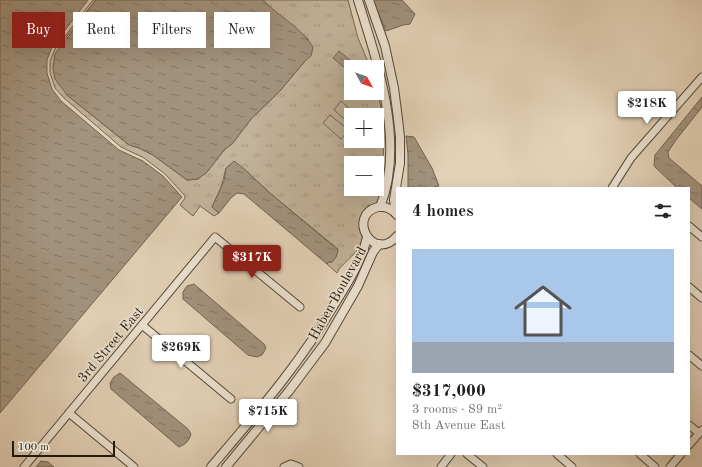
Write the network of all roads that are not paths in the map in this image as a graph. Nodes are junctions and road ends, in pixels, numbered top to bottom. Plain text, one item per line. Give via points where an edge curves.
1 (358, 0) edge
2 (369, 0) edge
3 (372, 44) junction
4 (385, 46) junction
5 (702, 77) edge
6 (396, 187) edge
7 (613, 187) edge
8 (396, 188) edge
9 (380, 207) junction
10 (396, 209) edge
11 (396, 213) edge
12 (690, 227) edge
13 (702, 236) edge
14 (367, 237) junction
15 (395, 241) edge
16 (379, 244) junction
17 (690, 288) edge
18 (702, 298) edge
19 (300, 307) dead end
20 (142, 325) junction
21 (690, 356) edge
22 (702, 366) edge
23 (231, 399) dead end
24 (69, 413) junction
25 (690, 426) edge
26 (701, 432) edge
27 (690, 444) edge
28 (450, 455) edge
29 (468, 455) edge
30 (558, 455) edge
31 (641, 455) edge
32 (680, 455) edge
33 (217, 460) junction
34 (288, 466) edge
35 (24, 467) edge
36 (134, 467) edge
37 (211, 467) edge
38 (226, 467) edge
39 (299, 467) edge
40 (440, 467) edge
41 (483, 467) edge
42 (572, 467) edge
43 (655, 467) edge
44 (670, 467) edge

1 - 3 street
2 - 4 street
3 - 4 street
3 - 9 street via 383,92 389,136 389,169 386,191
4 - 6 street via 395,93 400,138
5 - 7 street via 631,158
8 - 10 street
9 - 11 street via 392,209
9 - 14 street via 370,211 366,216 363,227
12 - 13 street
14 - 16 street
14 - 33 street, Haben Boulevard via 365,248 342,293 306,351
15 - 16 street
16 - 38 street, Haben Boulevard via 325,343
17 - 18 street
19 - 20 street, 3rd Street East via 215,237
20 - 23 street
20 - 24 street, 3rd Street East
21 - 22 street
24 - 35 street, 3rd Street East
24 - 36 street
25 - 26 street
26 - 27 street
28 - 40 street
29 - 41 street
30 - 42 street
31 - 43 street
32 - 44 street
33 - 37 street, Haben Boulevard
33 - 38 street, Haben Boulevard
34 - 39 street

